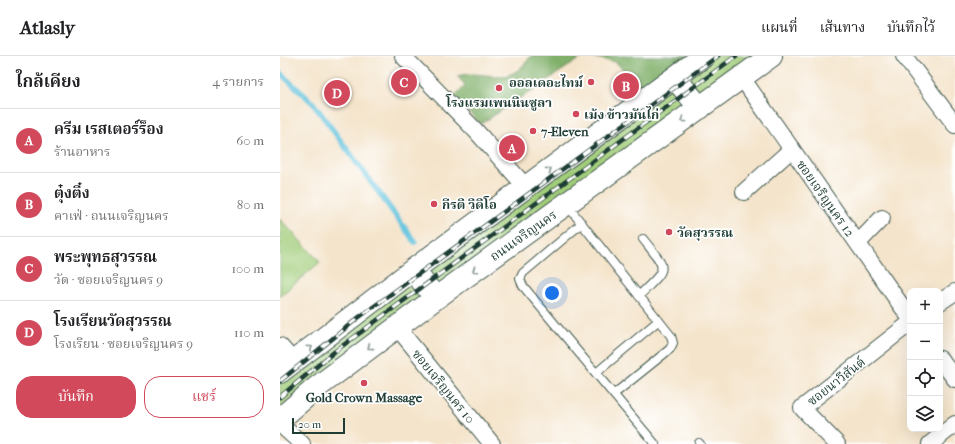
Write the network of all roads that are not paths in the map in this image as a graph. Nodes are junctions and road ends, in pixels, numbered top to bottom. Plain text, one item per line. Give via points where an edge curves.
1 (403, 56) edge
2 (704, 56) edge
3 (770, 56) edge
4 (904, 56) edge
5 (675, 78) junction
6 (742, 78) junction
7 (700, 108) junction
8 (955, 125) edge
9 (792, 148) junction
10 (526, 187) junction
11 (744, 192) dead end
12 (567, 204) junction
13 (882, 218) dead end
14 (582, 223) junction
15 (643, 239) dead end
16 (858, 243) junction
17 (414, 270) junction
18 (955, 292) edge
19 (639, 296) junction
20 (436, 298) junction
21 (943, 300) edge
22 (907, 314) edge
23 (658, 321) junction
24 (909, 324) edge
25 (397, 327) junction
26 (284, 360) edge
27 (941, 360) edge
28 (596, 374) junction
29 (955, 379) edge
30 (614, 394) junction
31 (280, 419) edge
32 (280, 424) edge
33 (955, 424) edge
34 (302, 444) edge
35 (492, 444) edge
36 (655, 444) edge
37 (837, 444) edge
38 (930, 444) edge

1 - 10 street
2 - 5 main road
3 - 6 main road, ถนนเจริญนคร
4 - 8 street
5 - 7 main road
10 -> 5 main road
6 - 7 main road, ถนนเจริญนคร
6 - 9 street, ซอยเจริญนคร 12
7 -> 12 main road, ถนนเจริญนคร
9 - 11 street
9 - 16 street, ซอยเจริญนคร 12
10 - 17 main road
12 - 14 lane
12 -> 20 main road, ถนนเจริญนคร
13 - 16 street
14 - 19 lane
14 - 28 lane via 523,273 520,279 523,286
15 - 19 lane via 662,262 663,268
16 - 22 street, ซอยเจริญนคร 12
17 - 20 main road
26 -> 17 main road
18 - 21 street
19 - 23 lane
20 - 25 main road, ถนนเจริญนคร
23 - 28 lane
23 - 30 lane via 671,336 673,343 670,349
24 - 37 street, ซอยนาวีสันต์ via 802,408
25 -> 31 main road, ถนนเจริญนคร via 316,388
25 - 35 street, ซอยเจริญนคร 10
27 - 29 street
28 - 30 lane
30 - 36 lane
32 - 34 street
33 - 38 street

